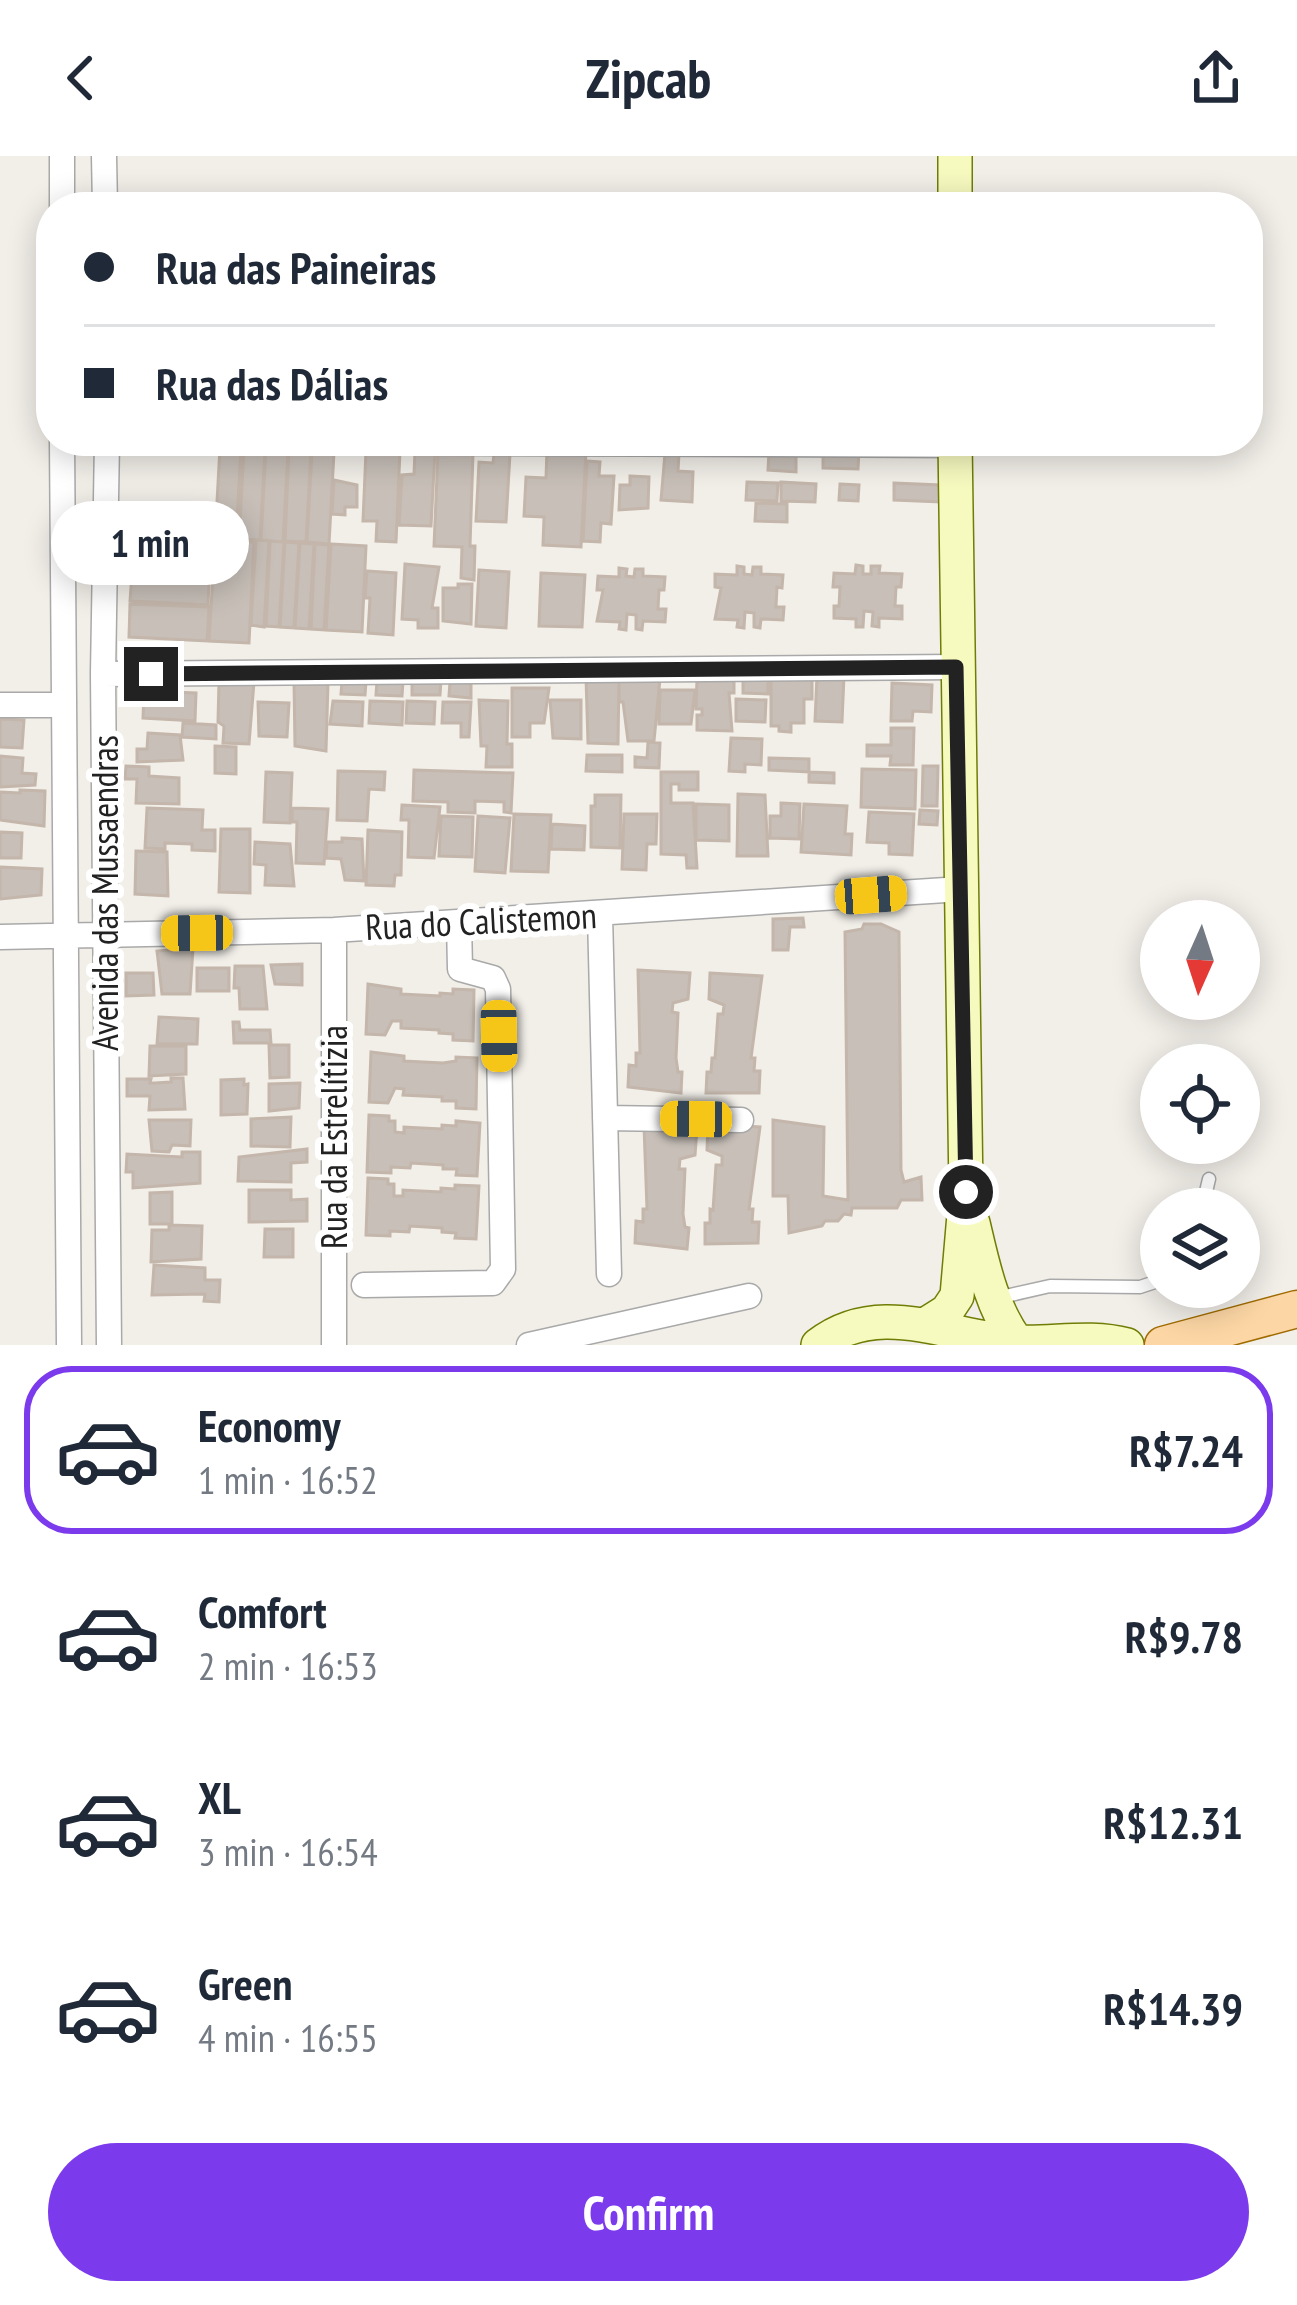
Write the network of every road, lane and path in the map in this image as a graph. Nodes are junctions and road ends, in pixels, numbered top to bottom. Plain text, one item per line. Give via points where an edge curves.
1 (62, 156) edge
2 (104, 156) edge
3 (955, 156) edge
4 (62, 192) edge
5 (105, 192) edge
6 (955, 192) edge
7 (62, 456) edge
8 (107, 456) edge
9 (955, 456) edge
10 (956, 667) junction
11 (103, 674) junction
12 (0, 705) edge
13 (62, 705) junction
14 (961, 889) junction
15 (600, 915) junction
16 (459, 923) junction
17 (334, 930) junction
18 (65, 936) junction
19 (105, 936) junction
20 (0, 937) edge
21 (605, 1118) junction
22 (741, 1120) dead end
23 (1209, 1180) dead end
24 (1207, 1188) edge
25 (966, 1192) junction
26 (609, 1274) dead end
27 (364, 1285) dead end
28 (1140, 1287) edge
29 (749, 1296) dead end
30 (993, 1299) junction
31 (1297, 1309) edge
32 (928, 1324) junction
33 (1017, 1342) edge
34 (69, 1345) edge
35 (109, 1345) edge
36 (334, 1345) edge
37 (529, 1345) edge
38 (818, 1345) edge
39 (1127, 1345) edge
40 (1162, 1345) edge

1 - 4 street
2 - 5 street
3 - 6 street
7 - 13 street, Avenida das Mussaendras
8 - 11 street, Avenida das Mussaendras
9 - 10 street
10 - 11 street
10 - 14 street
11 - 19 street, Avenida das Mussaendras
12 - 13 street
13 - 18 street, Avenida das Mussaendras
14 - 15 street, Rua do Calistemon
14 - 25 street
15 - 16 street, Rua do Calistemon
15 - 21 street
16 - 17 street, Rua do Calistemon
16 - 27 street via 460,969 493,978 498,989 503,1269 493,1283
17 - 19 street, Rua do Calistemon
17 - 36 street, Rua da Estrelítizia
18 - 19 street, Rua do Calistemon
18 - 20 street, Rua do Calistemon
18 - 34 street, Avenida das Mussaendras
19 - 35 street, Avenida das Mussaendras
21 - 22 street
21 - 26 street
23 - 24 lane
25 - 30 street
25 - 32 street via 957,1296
28 - 30 lane via 1050,1286
29 - 37 street
30 - 33 street
31 - 40 main road
32 - 33 street
32 - 38 street via 858,1325
33 - 39 street

